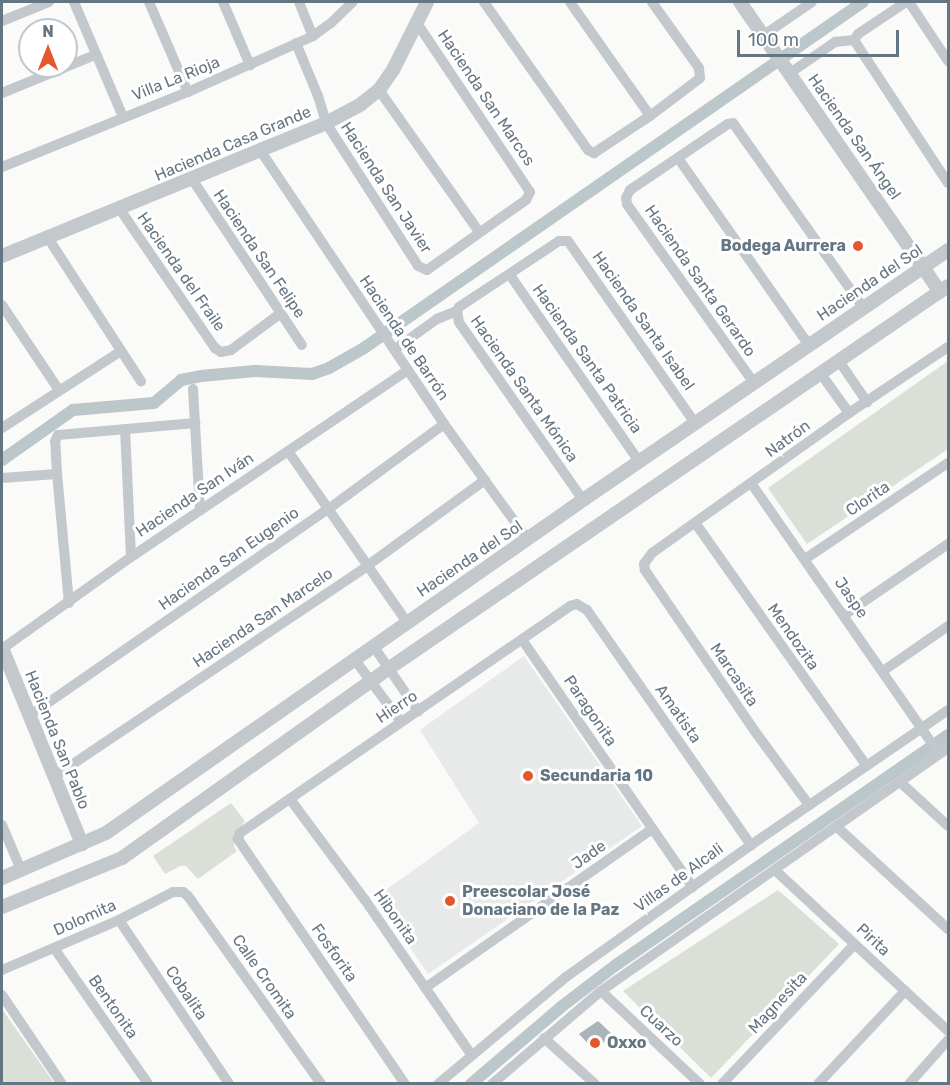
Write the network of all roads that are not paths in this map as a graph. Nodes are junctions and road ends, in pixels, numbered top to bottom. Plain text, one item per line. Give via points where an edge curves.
1 (49, 2) edge
2 (74, 2) edge
3 (149, 2) edge
4 (223, 2) edge
5 (299, 2) edge
6 (352, 2) edge
7 (427, 2) edge
8 (484, 2) edge
9 (570, 2) edge
10 (652, 2) edge
11 (740, 2) edge
12 (812, 2) edge
13 (908, 2) edge
14 (2, 21) edge
15 (416, 22) junction
16 (313, 36) junction
17 (766, 38) junction
18 (854, 40) junction
19 (296, 44) junction
20 (95, 55) junction
21 (948, 61) edge
22 (250, 65) junction
23 (787, 70) junction
24 (379, 90) junction
25 (188, 92) junction
26 (2, 93) edge
27 (650, 116) junction
28 (123, 117) junction
29 (326, 123) junction
30 (260, 150) junction
31 (678, 158) junction
32 (2, 167) edge
33 (192, 179) junction
34 (948, 183) edge
35 (119, 208) junction
36 (480, 232) junction
37 (48, 238) junction
38 (563, 240) joint
39 (948, 250) edge
40 (2, 256) edge
41 (923, 267) junction
42 (510, 275) junction
43 (944, 289) edge
44 (2, 305) edge
45 (863, 307) junction
46 (457, 311) junction
47 (281, 314) junction
48 (302, 345) dead end
49 (392, 345) junction
50 (809, 345) junction
51 (948, 347) edge
52 (121, 351) junction
53 (839, 361) junction
54 (408, 370) junction
55 (821, 374) junction
56 (141, 381) dead end
57 (754, 383) junction
58 (193, 389) dead end
59 (59, 390) junction
60 (867, 402) junction
61 (849, 413) junction
62 (195, 423) junction
63 (695, 423) junction
64 (444, 424) junction
65 (2, 428) edge
66 (125, 429) junction
67 (288, 452) junction
68 (639, 461) junction
69 (948, 463) edge
70 (57, 474) junction
71 (2, 478) edge
72 (485, 480) junction
73 (751, 483) junction
74 (583, 500) junction
75 (200, 510) junction
76 (327, 510) junction
77 (696, 524) junction
78 (528, 540) junction
79 (948, 544) edge
80 (131, 557) junction
81 (646, 558) joint
82 (805, 559) junction
83 (367, 566) junction
84 (69, 603) junction
85 (577, 604) joint
86 (844, 615) junction
87 (407, 622) junction
88 (948, 626) edge
89 (524, 641) junction
90 (374, 647) junction
91 (2, 648) edge
92 (355, 660) junction
93 (388, 669) junction
94 (883, 671) junction
95 (372, 682) junction
96 (948, 710) edge
97 (418, 711) junction
98 (29, 716) junction
99 (401, 722) junction
100 (922, 731) junction
101 (941, 751) edge
102 (867, 766) junction
103 (54, 776) junction
104 (900, 782) junction
105 (290, 799) junction
106 (809, 805) junction
107 (2, 825) edge
108 (948, 826) edge
109 (837, 827) junction
110 (652, 829) junction
111 (238, 839) joint
112 (82, 844) junction
113 (751, 845) junction
114 (21, 870) junction
115 (776, 871) junction
116 (2, 878) edge
117 (693, 887) junction
118 (180, 891) joint
119 (2, 907) edge
120 (119, 920) junction
121 (948, 929) edge
122 (855, 944) junction
123 (54, 948) junction
124 (2, 970) edge
125 (425, 988) junction
126 (601, 991) junction
127 (905, 991) junction
128 (2, 995) edge
129 (948, 1031) edge
130 (544, 1038) junction
131 (948, 1040) edge
132 (471, 1054) junction
133 (62, 1083) edge
134 (148, 1083) edge
135 (229, 1083) edge
136 (321, 1083) edge
137 (405, 1083) edge
138 (438, 1083) edge
139 (492, 1083) edge
140 (595, 1083) edge
141 (700, 1083) edge
142 (722, 1083) edge
143 (818, 1083) edge
144 (909, 1083) edge

1 - 14 street
2 - 20 street
3 - 25 street
4 - 22 street
5 - 16 street
6 - 16 street, Villa La Rioja
7 - 15 street, Hacienda Casa Grande
8 - 27 street via 591,152 597,152
9 - 27 street
10 - 27 street via 699,69 700,78
11 - 17 street, Hacienda San Ángel
12 - 17 street
13 - 18 street
13 - 21 street
15 - 24 street, Hacienda Casa Grande
15 - 36 street, Hacienda San Marcos via 530,192 526,200
16 - 19 street, Villa La Rioja
17 - 23 street, Hacienda San Ángel
18 - 23 street via 835,42
18 - 34 street
19 - 22 street, Villa La Rioja
19 - 29 street, Hacienda San Javier
20 - 26 street
20 - 28 street
22 - 25 street, Villa La Rioja
23 - 41 street, Hacienda San Ángel
24 - 29 street, Hacienda Casa Grande
24 - 36 street
25 - 28 street, Villa La Rioja
28 - 32 street, Villa La Rioja
29 - 30 street, Hacienda Casa Grande
29 - 36 street, Hacienda San Javier via 422,270
30 - 33 street, Hacienda Casa Grande
30 - 49 street, Hacienda de Barrón
31 - 45 street via 731,123 737,125
31 - 50 street
31 - 57 street, Hacienda Santa Gerardo via 627,194 627,204
33 - 35 street, Hacienda Casa Grande
33 - 47 street, Hacienda San Felipe
35 - 37 street, Hacienda Casa Grande
35 - 47 street, Hacienda del Fraile via 221,352 231,350
37 - 40 street, Hacienda Casa Grande
37 - 52 street
38 - 42 street, Hacienda Santa Mónica
38 - 63 street, Hacienda Santa Isabel via 572,245
39 - 41 street, Hacienda del Sol
41 - 43 street, Hacienda San Ángel
41 - 45 street, Hacienda del Sol
42 - 46 street, Hacienda Santa Mónica
42 - 68 street, Hacienda Santa Patricia
43 - 53 street
44 - 59 street
45 - 50 street, Hacienda del Sol
46 - 49 street
46 - 74 street, Hacienda Santa Mónica via 459,322
47 - 48 street, Hacienda San Felipe
49 - 54 street, Hacienda de Barrón
50 - 57 street, Hacienda del Sol
51 - 60 street, Natrón
52 - 56 street
52 - 59 street
53 - 55 street
53 - 60 street
54 - 64 street, Hacienda de Barrón
54 - 67 street, Hacienda San Iván
55 - 61 street
55 - 93 street
57 - 63 street, Hacienda del Sol
58 - 62 street
59 - 65 street
60 - 61 street, Natrón
61 - 73 street, Natrón
62 - 66 street
62 - 75 street
63 - 68 street, Hacienda del Sol
64 - 72 street, Hacienda de Barrón
64 - 76 street, Hacienda San Eugenio
66 - 70 street via 58,435
66 - 80 street
67 - 75 street, Hacienda San Iván
67 - 76 street
68 - 74 street, Hacienda del Sol
69 - 82 street, Clorita
70 - 71 street
70 - 84 street
72 - 78 street, Hacienda de Barrón
72 - 83 street, Hacienda San Marcelo
73 - 77 street, Natrón
73 - 82 street, Jaspe
74 - 78 street, Hacienda del Sol
75 - 80 street, Hacienda San Iván
76 - 83 street
76 - 98 street, Hacienda San Eugenio
77 - 81 street, Natrón
77 - 102 street, Mendozita
78 - 87 street, Hacienda del Sol
79 - 86 street
80 - 84 street, Hacienda San Iván
81 - 106 street, Marcasita via 645,570
82 - 86 street, Jaspe
83 - 87 street
83 - 103 street, Hacienda San Marcelo
84 - 91 street, Hacienda San Iván
85 - 89 street, Hierro
85 - 113 street, Amatista via 587,610
86 - 94 street, Jaspe
87 - 90 street, Hacienda del Sol
88 - 94 street
89 - 97 street, Hierro
89 - 110 street, Paragonita
90 - 92 street, Hacienda del Sol
90 - 93 street
91 - 98 street, Hacienda San Pablo
92 - 95 street
92 - 112 street, Hacienda del Sol via 106,833
93 - 95 street
93 - 97 street
94 - 100 street, Jaspe
95 - 99 street
95 - 119 street via 122,858
96 - 100 street, Villas de Alcali
97 - 99 street, Hierro
98 - 103 street, Hacienda San Pablo
99 - 105 street, Hierro
100 - 101 street, Jaspe
100 - 102 street, Villas de Alcali
101 - 104 street
102 - 106 street, Villas de Alcali
103 - 112 street, Hacienda San Pablo
104 - 108 street
104 - 109 street
105 - 111 street, Hierro via 240,833
105 - 125 street, Hibonita
106 - 113 street, Villas de Alcali
107 - 114 street
109 - 115 street
109 - 121 street
110 - 117 street, Paragonita
110 - 125 street, Jade
111 - 137 street, Fosforita
112 - 114 street, Hacienda del Sol
113 - 117 street, Villas de Alcali
114 - 116 street, Hacienda del Sol
115 - 122 street, Pirita
115 - 126 street
117 - 132 street, Villas de Alcali via 566,977
118 - 120 street, Dolomita
118 - 136 street, Calle Cromita via 188,896
120 - 123 street, Dolomita
120 - 135 street, Cobalita
122 - 127 street, Pirita
122 - 142 street, Magnesita
123 - 124 street, Dolomita
123 - 134 street, Bentonita
125 - 132 street, Hibonita
126 - 130 street
126 - 141 street, Cuarzo
127 - 129 street, Pirita
127 - 143 street
128 - 133 street
130 - 139 street
130 - 140 street
131 - 144 street
132 - 138 street, Villas de Alcali

